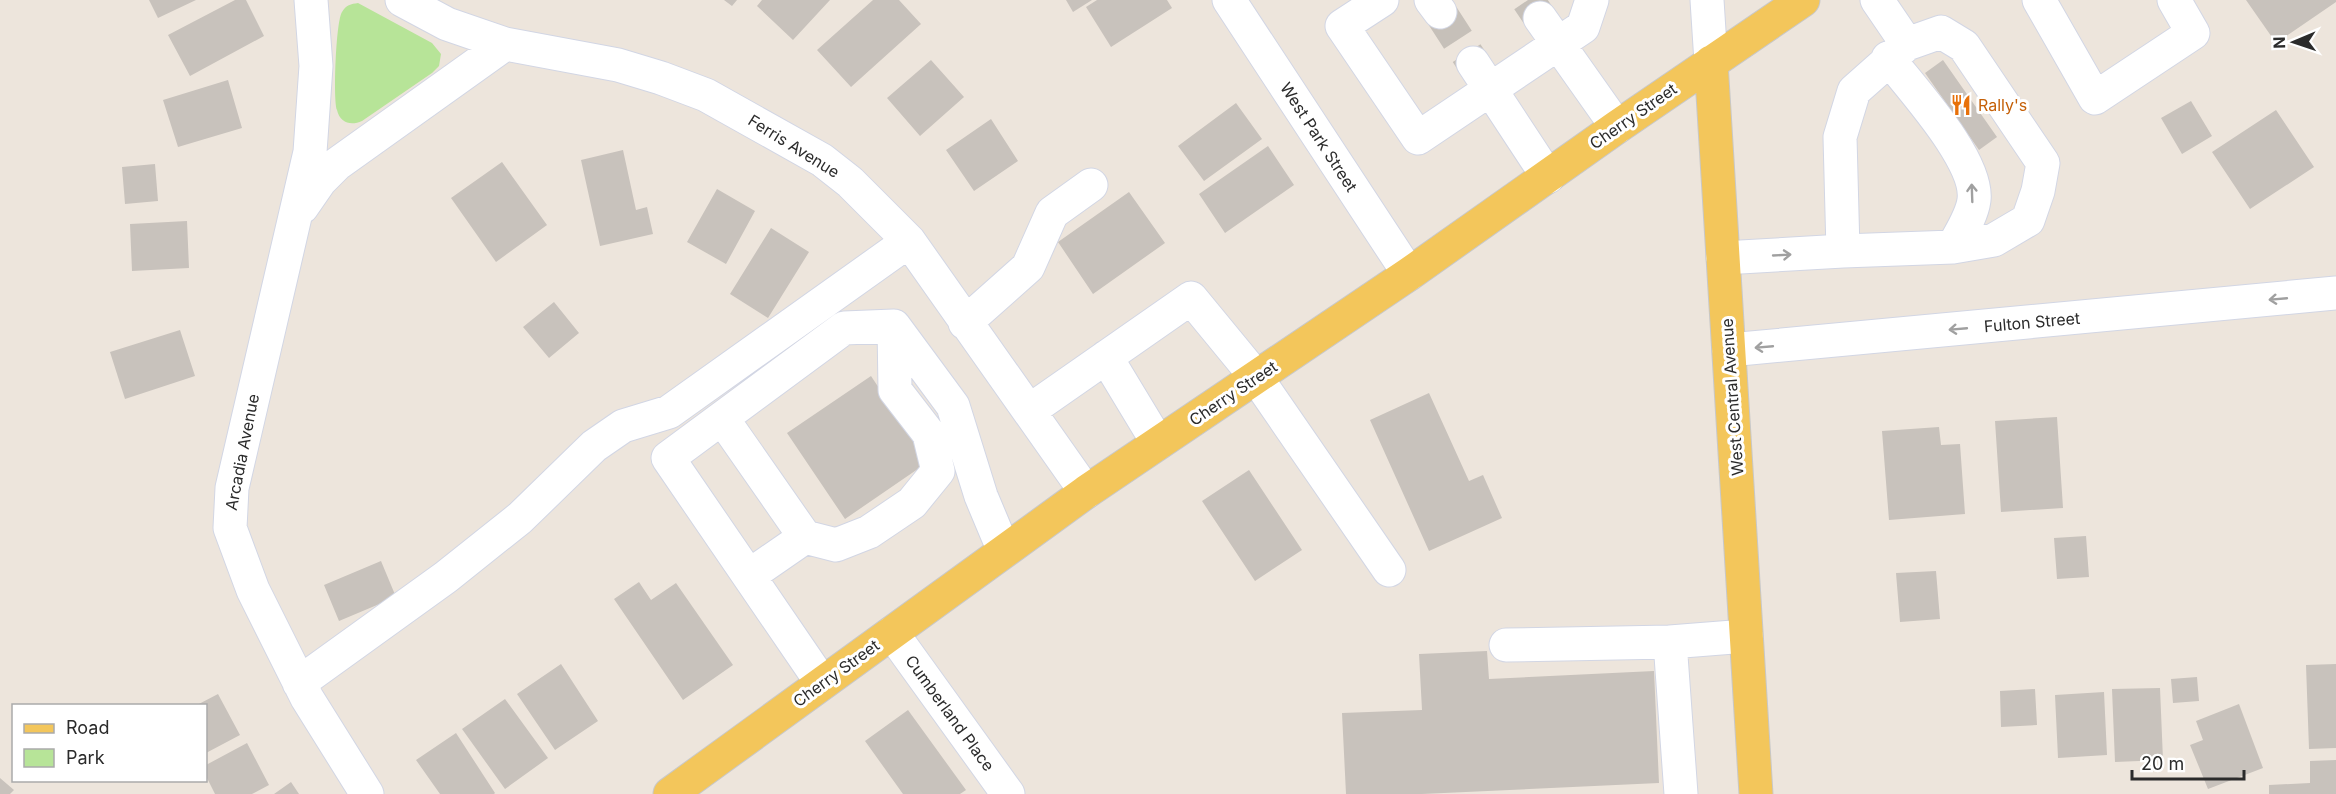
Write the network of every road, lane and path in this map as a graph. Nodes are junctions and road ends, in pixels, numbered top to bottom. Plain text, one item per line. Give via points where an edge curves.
1 (311, 0) edge
2 (402, 0) edge
3 (1229, 0) edge
4 (1382, 0) edge
5 (1592, 0) edge
6 (1707, 0) edge
7 (1803, 0) edge
8 (1877, 0) edge
9 (2039, 0) edge
10 (2174, 0) edge
11 (1540, 18) tunnel mouth
12 (505, 44) junction
13 (1557, 45) junction
14 (1898, 51) junction
15 (1711, 62) junction
16 (1482, 76) junction
17 (1617, 127) junction
18 (1548, 177) junction
19 (1091, 185) dead end
20 (293, 225) junction
21 (909, 241) junction
22 (1953, 247) junction
23 (1844, 251) junction
24 (1723, 258) junction
25 (1408, 274) junction
26 (2336, 293) edge
27 (965, 323) junction
28 (894, 326) junction
29 (1729, 350) junction
30 (1106, 357) junction
31 (1256, 377) junction
32 (1029, 411) junction
33 (722, 418) junction
34 (1158, 443) junction
35 (1086, 492) junction
36 (805, 537) junction
37 (1004, 551) junction
38 (1389, 570) dead end
39 (750, 575) junction
40 (892, 633) junction
41 (1746, 636) junction
42 (1670, 642) junction
43 (1506, 645) dead end
44 (299, 683) junction
45 (822, 684) junction
46 (368, 794) edge
47 (670, 794) edge
48 (1008, 794) edge
49 (1681, 794) edge
50 (1756, 794) edge

1 - 20 street, Arcadia Avenue via 316,66 314,128
2 - 12 street, Ferris Avenue via 447,24
3 - 25 street, West Park Street
4 - 16 street via 1342,26 1418,138
5 - 13 street via 1583,27
6 - 15 street, West Central Avenue
7 - 15 main road, Cherry Street
8 - 14 street
9 - 10 street via 2095,98 2193,33
11 - 13 street
12 - 20 street, Arcadia Avenue via 337,164 307,198
12 - 21 street, Ferris Avenue via 618,65 706,95 822,160
13 - 16 street
13 - 17 street
22 -> 14 street via 1974,199 1972,177
14 - 22 street via 1941,32 1964,46 2043,163 2028,220 1994,240
14 - 23 street via 1854,91 1840,137
15 - 17 main road, Cherry Street
15 - 24 main road, West Central Avenue
16 - 18 street
17 - 18 main road, Cherry Street
18 - 25 main road, Cherry Street
19 - 27 street via 1052,213 1028,267
20 - 44 street, Arcadia Avenue via 237,466 230,518 236,549 253,590
21 - 27 street, Ferris Avenue
21 - 44 street via 669,412 623,426 594,446 520,518 446,577
22 - 23 street
24 -> 23 street
24 - 29 main road, West Central Avenue
25 - 31 main road, Cherry Street
26 -> 29 street, Fulton Street
27 - 32 street, Ferris Avenue
28 - 33 street via 844,328
28 - 36 street via 895,390 929,434 938,471 912,503 869,532 837,544
28 - 37 street via 953,406 981,496
29 - 41 main road, West Central Avenue
30 - 31 street via 1191,298
30 - 32 street
30 - 34 street
31 - 34 main road, Cherry Street
31 - 38 street
32 - 35 street, Ferris Avenue
33 - 36 street
33 - 39 street via 668,458
34 - 35 main road, Cherry Street
35 - 37 main road, Cherry Street
36 - 39 street
37 - 40 main road, Cherry Street
39 - 45 street
40 - 45 main road, Cherry Street
40 - 48 street, Cumberland Place
41 - 42 street
41 - 50 main road, West Central Avenue
42 - 43 street
42 - 49 street
44 - 46 street, Arcadia Avenue
45 - 47 main road, Cherry Street

